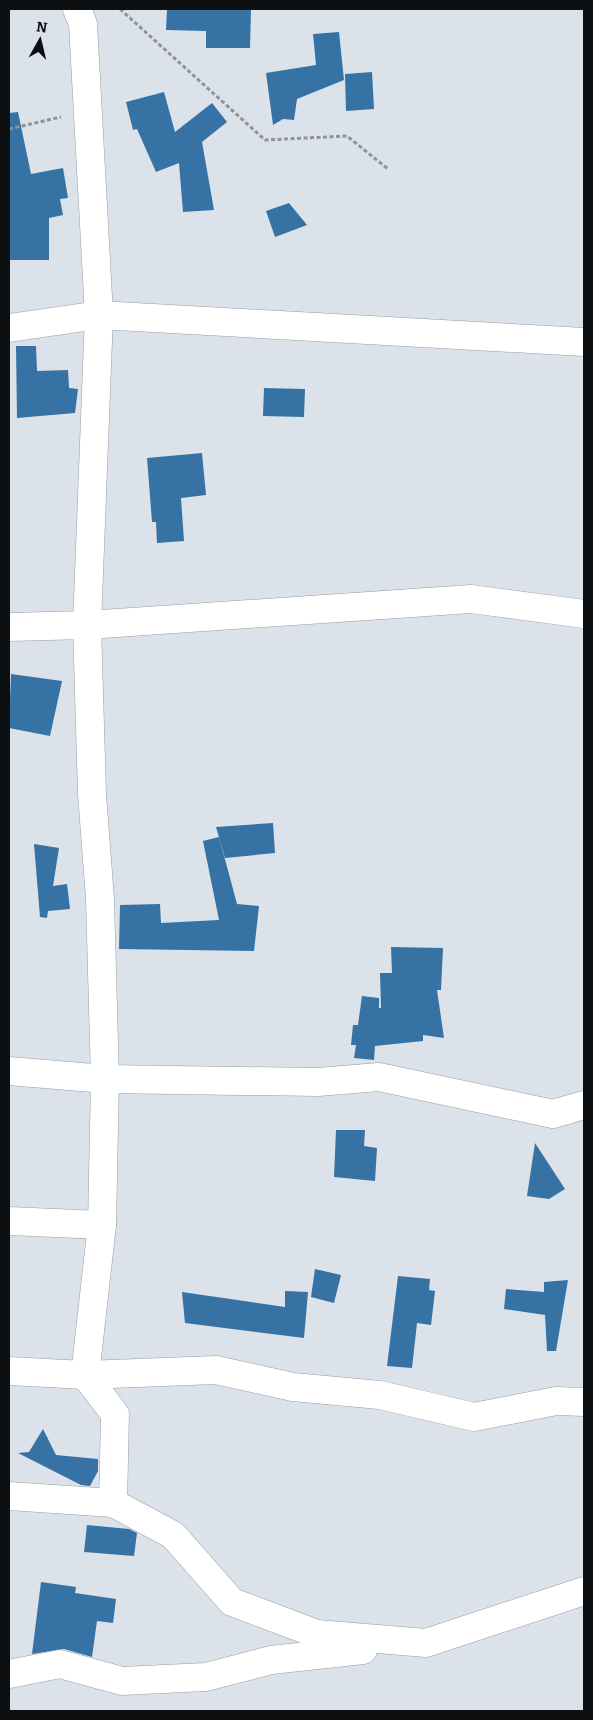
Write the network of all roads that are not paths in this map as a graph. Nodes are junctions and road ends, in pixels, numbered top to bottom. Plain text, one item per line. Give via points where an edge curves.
1 (76, 9) edge
2 (99, 316) junction
3 (9, 328) edge
4 (584, 342) edge
5 (584, 614) edge
6 (87, 625) junction
7 (9, 627) edge
8 (9, 1071) edge
9 (105, 1079) junction
10 (584, 1105) edge
11 (9, 1221) edge
12 (102, 1225) junction
13 (9, 1371) edge
14 (85, 1375) junction
15 (584, 1402) edge
16 (9, 1496) edge
17 (112, 1503) junction
18 (584, 1591) edge
19 (426, 1643) junction
20 (9, 1674) edge

1 - 2 street via 83,24
2 - 3 street
2 - 4 street
2 - 6 street
5 - 6 street via 470,599
6 - 7 street
6 - 9 street
8 - 9 street
9 - 10 street via 318,1082 379,1077 553,1114
9 - 12 street
11 - 12 street
12 - 14 street
13 - 14 street
14 - 15 street via 216,1370 293,1387 380,1395 474,1418 556,1401
14 - 17 street via 115,1414
16 - 17 street
17 - 19 street via 173,1535 232,1602 317,1634
18 - 19 street
19 - 20 street via 271,1660 206,1677 122,1681 60,1664

